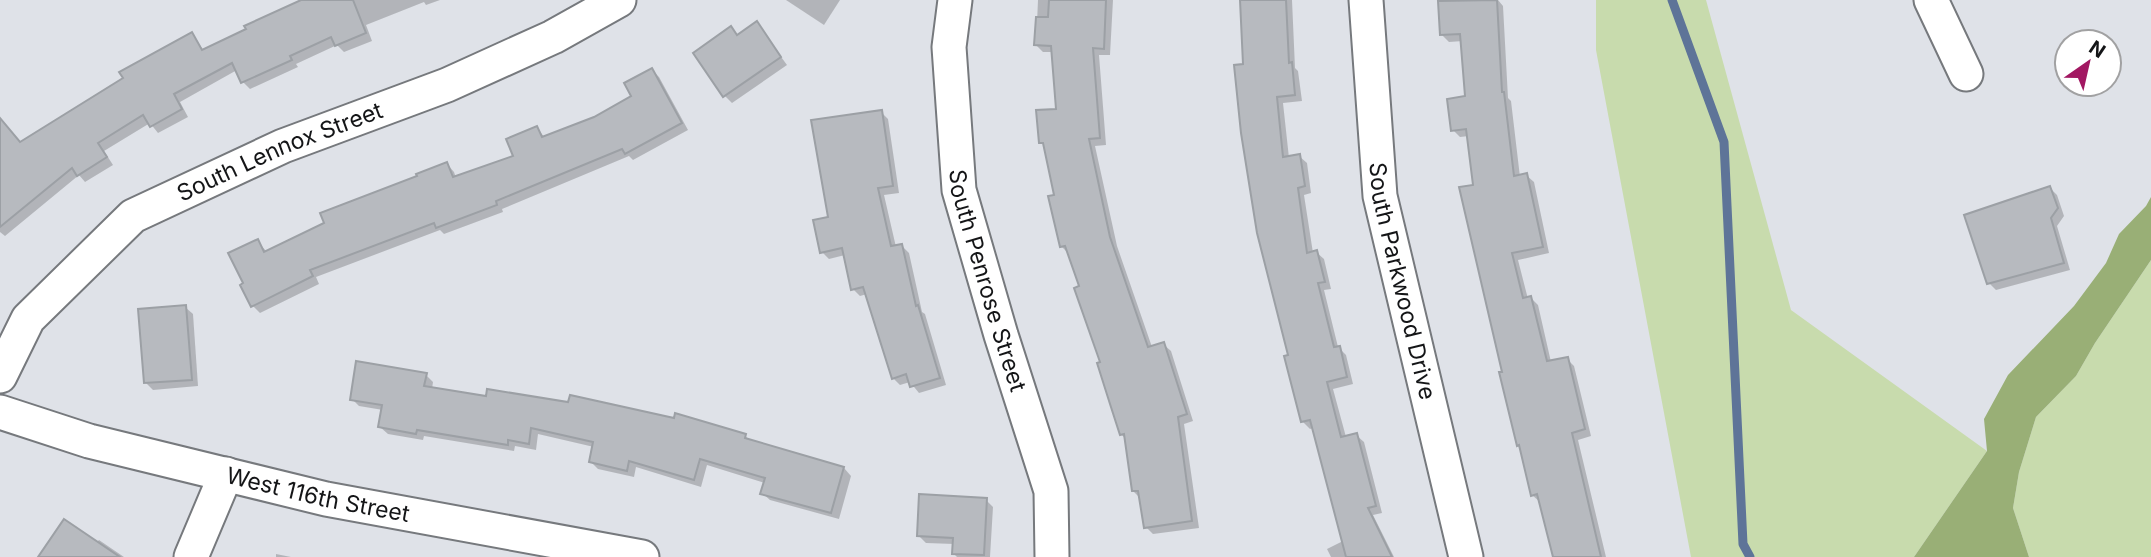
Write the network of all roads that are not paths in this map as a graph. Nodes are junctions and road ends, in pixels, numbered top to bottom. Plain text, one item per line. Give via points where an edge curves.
1 (619, 0) edge
2 (955, 0) edge
3 (1366, 0) edge
4 (1931, 0) edge
5 (1966, 74) dead end
6 (0, 376) edge
7 (0, 412) edge
8 (226, 474) junction
9 (626, 556) edge
10 (191, 557) edge
11 (1052, 557) edge
12 (1465, 557) edge

1 - 6 street, South Lennox Street via 553,37 447,85 283,146 133,216 28,319
2 - 11 street, South Penrose Street via 949,47 959,190 1051,491
3 - 12 street, South Parkwood Drive via 1380,196
4 - 5 street
7 - 8 street, West 116th Street via 89,441
8 - 9 street, West 116th Street via 326,499
8 - 10 street

